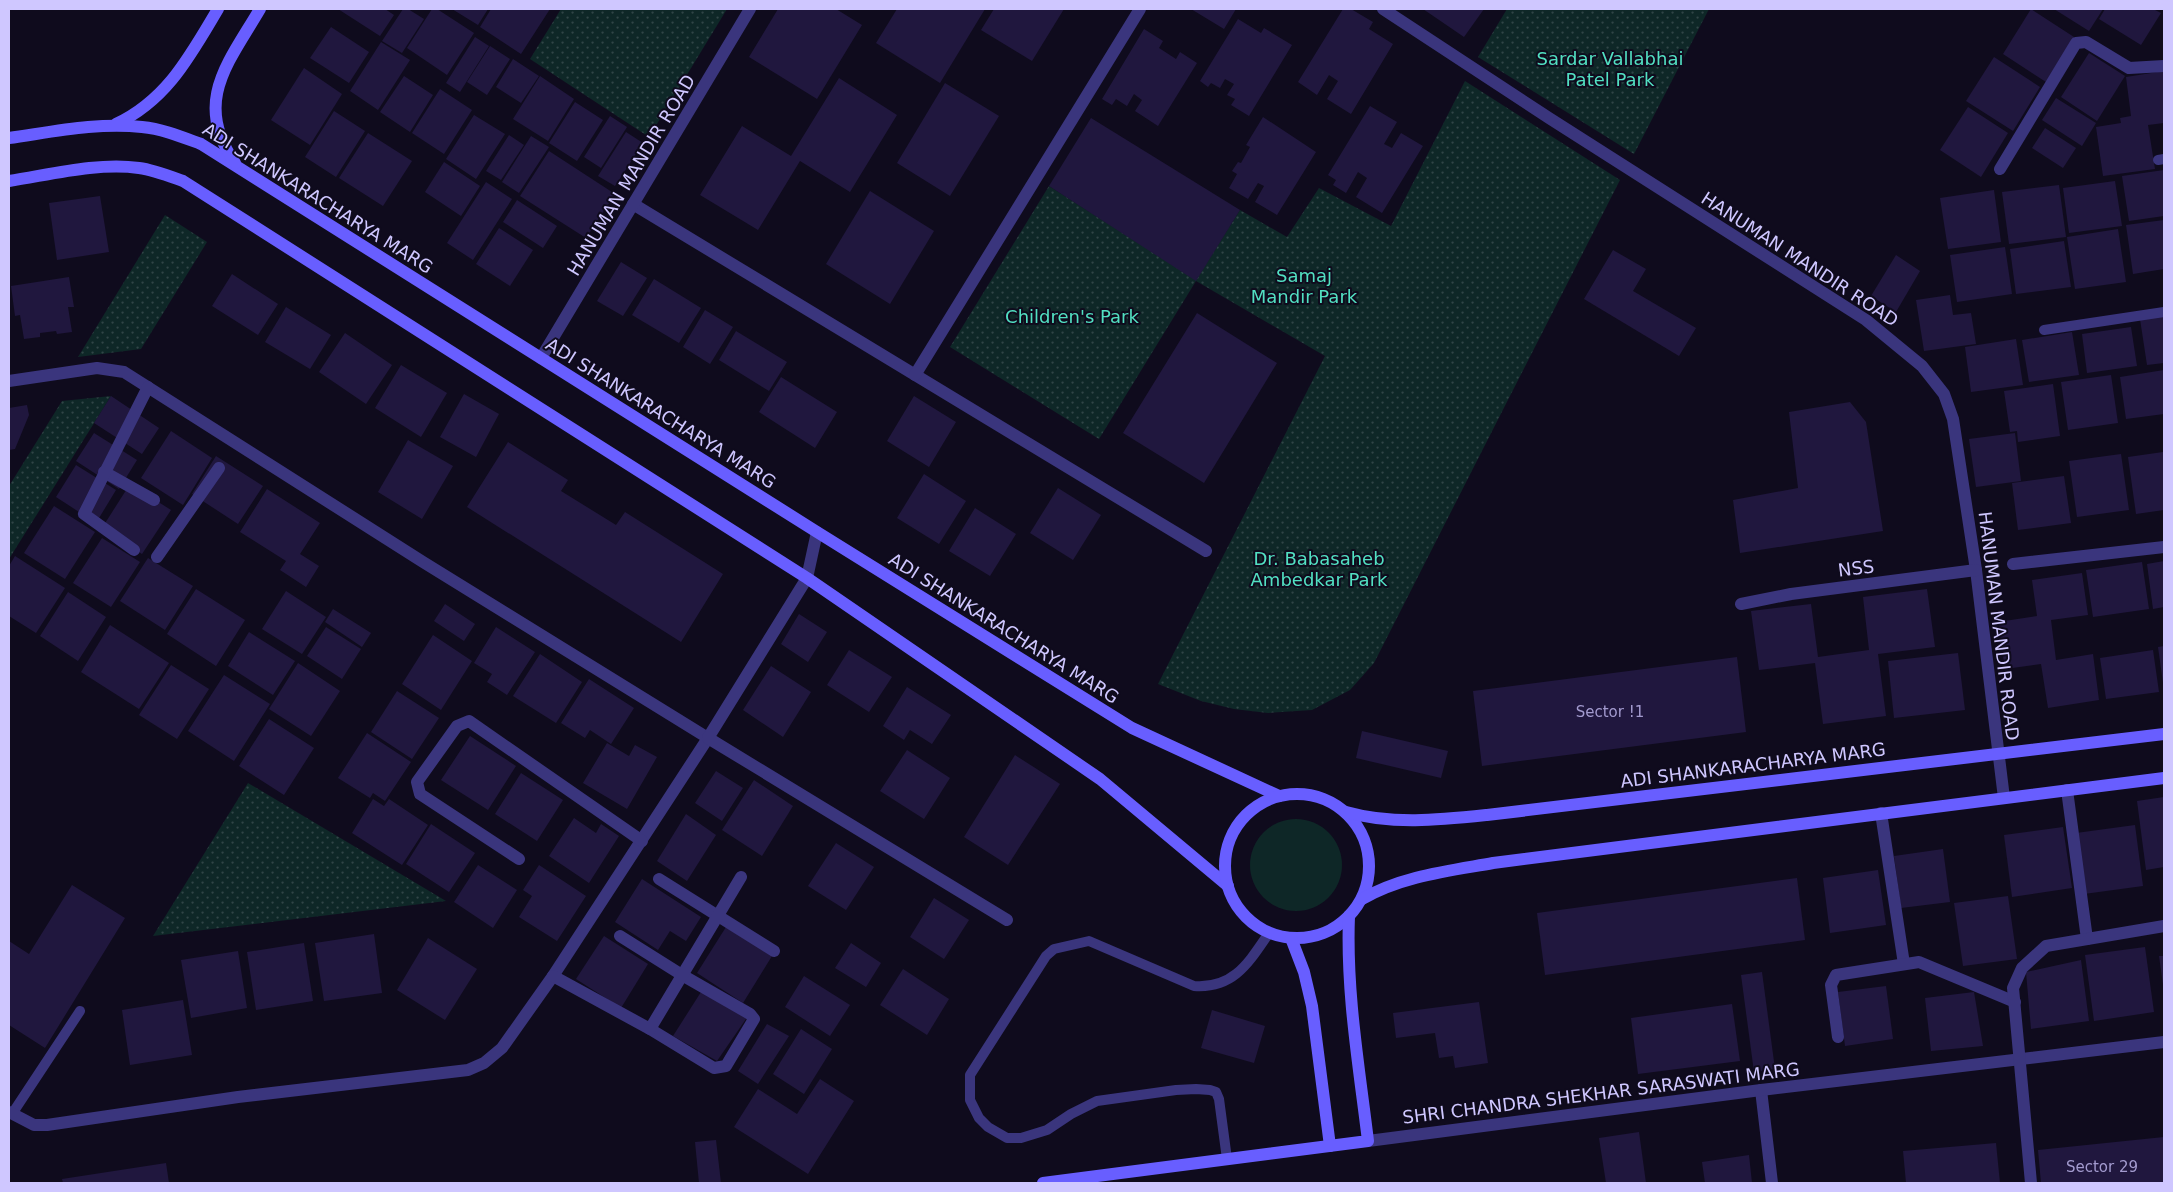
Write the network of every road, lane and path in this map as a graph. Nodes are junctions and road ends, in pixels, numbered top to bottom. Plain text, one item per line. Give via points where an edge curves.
1 (218, 9) edge
2 (260, 9) edge
3 (750, 9) edge
4 (1140, 9) edge
5 (1383, 9) edge
6 (2164, 66) edge
7 (113, 125) junction
8 (9, 138) edge
9 (237, 166) junction
10 (2000, 169) dead end
11 (9, 182) edge
12 (633, 204) junction
13 (2164, 312) edge
14 (2044, 330) dead end
15 (541, 358) junction
16 (915, 375) junction
17 (9, 381) edge
18 (148, 387) junction
19 (219, 468) dead end
20 (104, 472) junction
21 (154, 500) dead end
22 (817, 532) junction
23 (2164, 547) edge
24 (134, 550) dead end
25 (1206, 551) dead end
26 (157, 557) dead end
27 (2013, 564) dead end
28 (1976, 570) junction
29 (807, 578) junction
30 (1741, 604) dead end
31 (2164, 734) edge
32 (708, 738) junction
33 (1998, 753) junction
34 (2164, 778) edge
35 (2067, 790) junction
36 (1279, 796) junction
37 (2004, 798) junction
38 (1346, 812) junction
39 (1881, 813) junction
40 (642, 841) junction
41 (519, 859) dead end
42 (741, 878) dead end
43 (659, 879) dead end
44 (1228, 886) junction
45 (1362, 899) junction
46 (718, 916) junction
47 (1349, 916) junction
48 (1007, 920) dead end
49 (2164, 926) edge
50 (1270, 933) junction
51 (620, 936) dead end
52 (1291, 938) junction
53 (2086, 939) junction
54 (774, 951) dead end
55 (1904, 964) junction
56 (682, 975) junction
57 (553, 976) junction
58 (2015, 1002) junction
59 (80, 1011) dead end
60 (650, 1029) junction
61 (1838, 1037) dead end
62 (2164, 1042) edge
63 (2021, 1059) junction
64 (1761, 1090) junction
65 (10, 1113) edge
66 (1368, 1141) junction
67 (1330, 1146) junction
68 (1228, 1159) junction
69 (1043, 1183) edge
70 (1772, 1183) edge
71 (2031, 1183) edge

1 - 7 main road via 169,85 144,108
2 - 9 main road via 220,77 217,90 216,112 221,138
3 - 12 street, HANUMAN MANDIR ROAD
4 - 16 street
5 - 28 street, HANUMAN MANDIR ROAD via 1866,320 1922,366 1944,394 1953,419
6 - 10 street via 2128,68 2086,42 2076,43
7 - 8 main road, ADI SHANKARACHARYA MARG
7 - 9 main road, ADI SHANKARACHARYA MARG via 175,134 201,144
9 - 15 main road, ADI SHANKARACHARYA MARG
11 - 29 main road via 115,166 163,173 183,182
12 - 15 street, HANUMAN MANDIR ROAD
12 - 16 street
13 - 14 lane
15 - 22 main road, ADI SHANKARACHARYA MARG
16 - 25 street
17 - 18 street via 97,368 124,372
18 - 20 street
18 - 32 street
19 - 26 street
20 - 21 street
20 - 24 street via 84,514
22 - 29 street
22 - 36 main road, ADI SHANKARACHARYA MARG via 1132,728
23 - 27 street
28 - 30 street, NSS via 1791,594
28 - 33 street, HANUMAN MANDIR ROAD
29 - 32 street
29 - 44 main road via 1100,779
31 - 33 main road, ADI SHANKARACHARYA MARG
32 - 40 street
32 - 48 street
33 - 37 street, HANUMAN MANDIR ROAD
33 - 38 main road, ADI SHANKARACHARYA MARG via 1457,818 1390,821
34 - 35 main road
35 - 37 main road
35 - 53 street
36 - 38 main road via 1303,794 1326,800
36 - 44 main road via 1257,805 1240,821 1229,842 1225,865
37 - 39 main road
38 - 45 main road via 1360,831 1368,854 1368,879
39 - 45 main road via 1493,862 1398,882
39 - 55 street
40 - 41 street via 469,721 457,726 417,782 420,794
40 - 57 street
42 - 46 street
43 - 46 street
44 - 50 main road via 1246,917
45 - 47 main road
46 - 54 street
46 - 56 street
47 - 52 main road via 1326,932 1312,937
47 - 66 main road via 1351,1002
49 - 53 street
50 - 52 main road
50 - 68 lane via 1237,975 1208,987 1194,986 1089,941 1054,949 1046,956 970,1075 970,1100 979,1118 1007,1138 1047,1130 1098,1101 1176,1090 1210,1090 1219,1098
51 - 56 street
52 - 67 main road via 1312,1006
53 - 58 street via 2046,946 2022,968 2013,988
55 - 58 street via 1919,962 1935,967
55 - 61 street via 1836,975 1831,985
56 - 60 street
56 - 60 street via 754,1019 726,1066 714,1068
57 - 60 street
57 - 65 street via 502,1048 468,1070 238,1097 47,1125 34,1125
58 - 63 street
59 - 65 lane
62 - 63 street, SHRI CHANDRA SHEKHAR SARASWATI MARG
63 - 64 street, SHRI CHANDRA SHEKHAR SARASWATI MARG
63 - 71 street
64 - 66 street, SHRI CHANDRA SHEKHAR SARASWATI MARG
64 - 70 street
66 - 67 main road, SHRI CHANDRA SHEKHAR SARASWATI MARG
67 - 68 main road, SHRI CHANDRA SHEKHAR SARASWATI MARG
68 - 69 main road, SHRI CHANDRA SHEKHAR SARASWATI MARG

